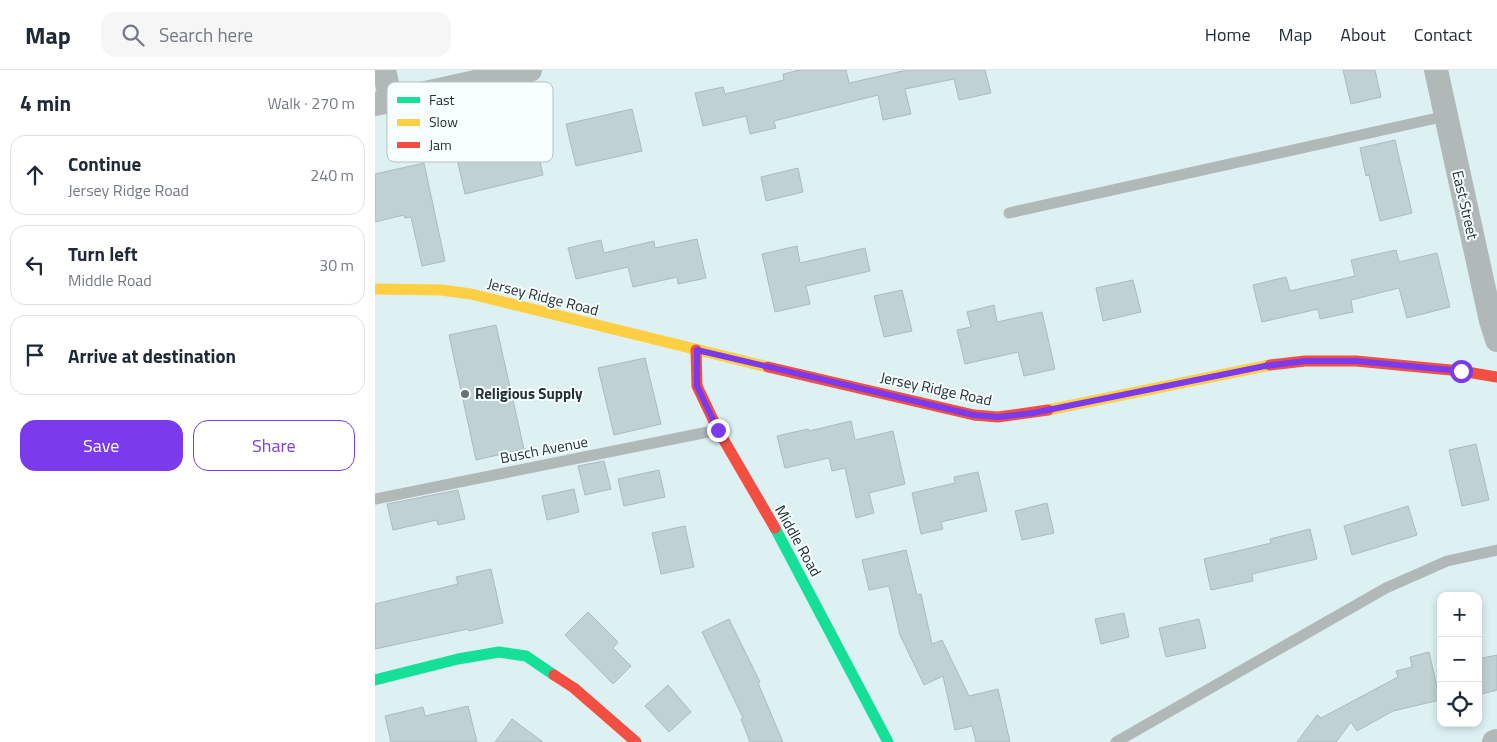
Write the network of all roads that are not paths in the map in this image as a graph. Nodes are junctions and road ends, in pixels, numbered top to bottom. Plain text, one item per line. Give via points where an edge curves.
1 (384, 70) edge
2 (529, 70) edge
3 (1436, 70) edge
4 (476, 82) edge
5 (383, 103) edge
6 (1446, 116) junction
7 (1009, 213) dead end
8 (375, 289) edge
9 (1497, 340) edge
10 (697, 350) junction
11 (1497, 377) edge
12 (718, 430) junction
13 (375, 499) edge
14 (1497, 550) edge
15 (375, 680) edge
16 (636, 742) edge
17 (888, 742) edge
18 (1116, 742) edge

1 - 5 street
2 - 4 street
3 - 6 street, East Street
6 - 7 lane
6 - 9 street, East Street
8 - 10 street, Jersey Ridge Road via 471,294
10 - 11 street, Jersey Ridge Road via 974,415 998,417 1305,361 1356,361
10 - 12 street, Middle Road via 697,386
12 - 13 lane, Busch Avenue
12 - 17 street, Middle Road via 786,548
14 - 18 lane via 1447,561 1386,588
15 - 16 street via 499,652 527,656 574,688

